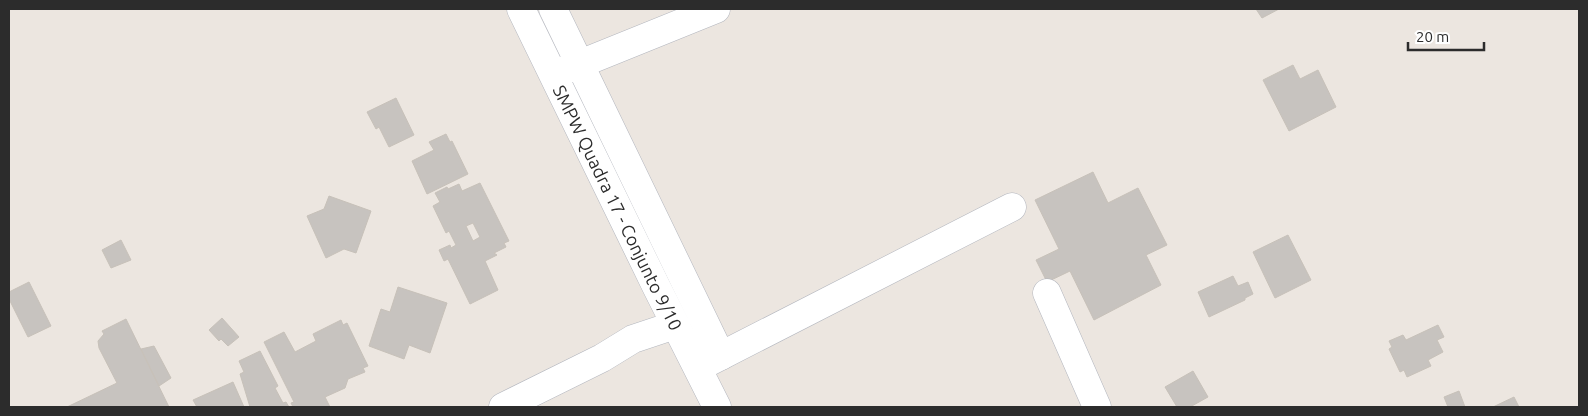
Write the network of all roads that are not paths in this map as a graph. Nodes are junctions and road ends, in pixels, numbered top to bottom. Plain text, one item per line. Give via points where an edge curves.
1 (522, 9) edge
2 (553, 9) edge
3 (716, 9) edge
4 (580, 64) junction
5 (555, 75) junction
6 (1012, 207) dead end
7 (656, 286) junction
8 (1047, 293) dead end
9 (676, 325) junction
10 (634, 339) junction
11 (709, 362) junction
12 (503, 407) edge
13 (717, 407) edge
14 (1097, 407) edge

1 - 5 street, SMPW Quadra 17 - Conjunto 9/10
2 - 4 street
3 - 4 street
4 - 5 street
4 - 11 street
5 - 7 street, SMPW Quadra 17 - Conjunto 9/10
6 - 11 street
7 - 9 street, SMPW Quadra 17 - Conjunto 9/10
7 - 10 street
8 - 14 street
9 - 10 street
9 - 11 street, SMPW Quadra 17 - Conjunto 9/10
10 - 12 street
11 - 13 street, SMPW Quadra 17 - Conjunto 9/10

